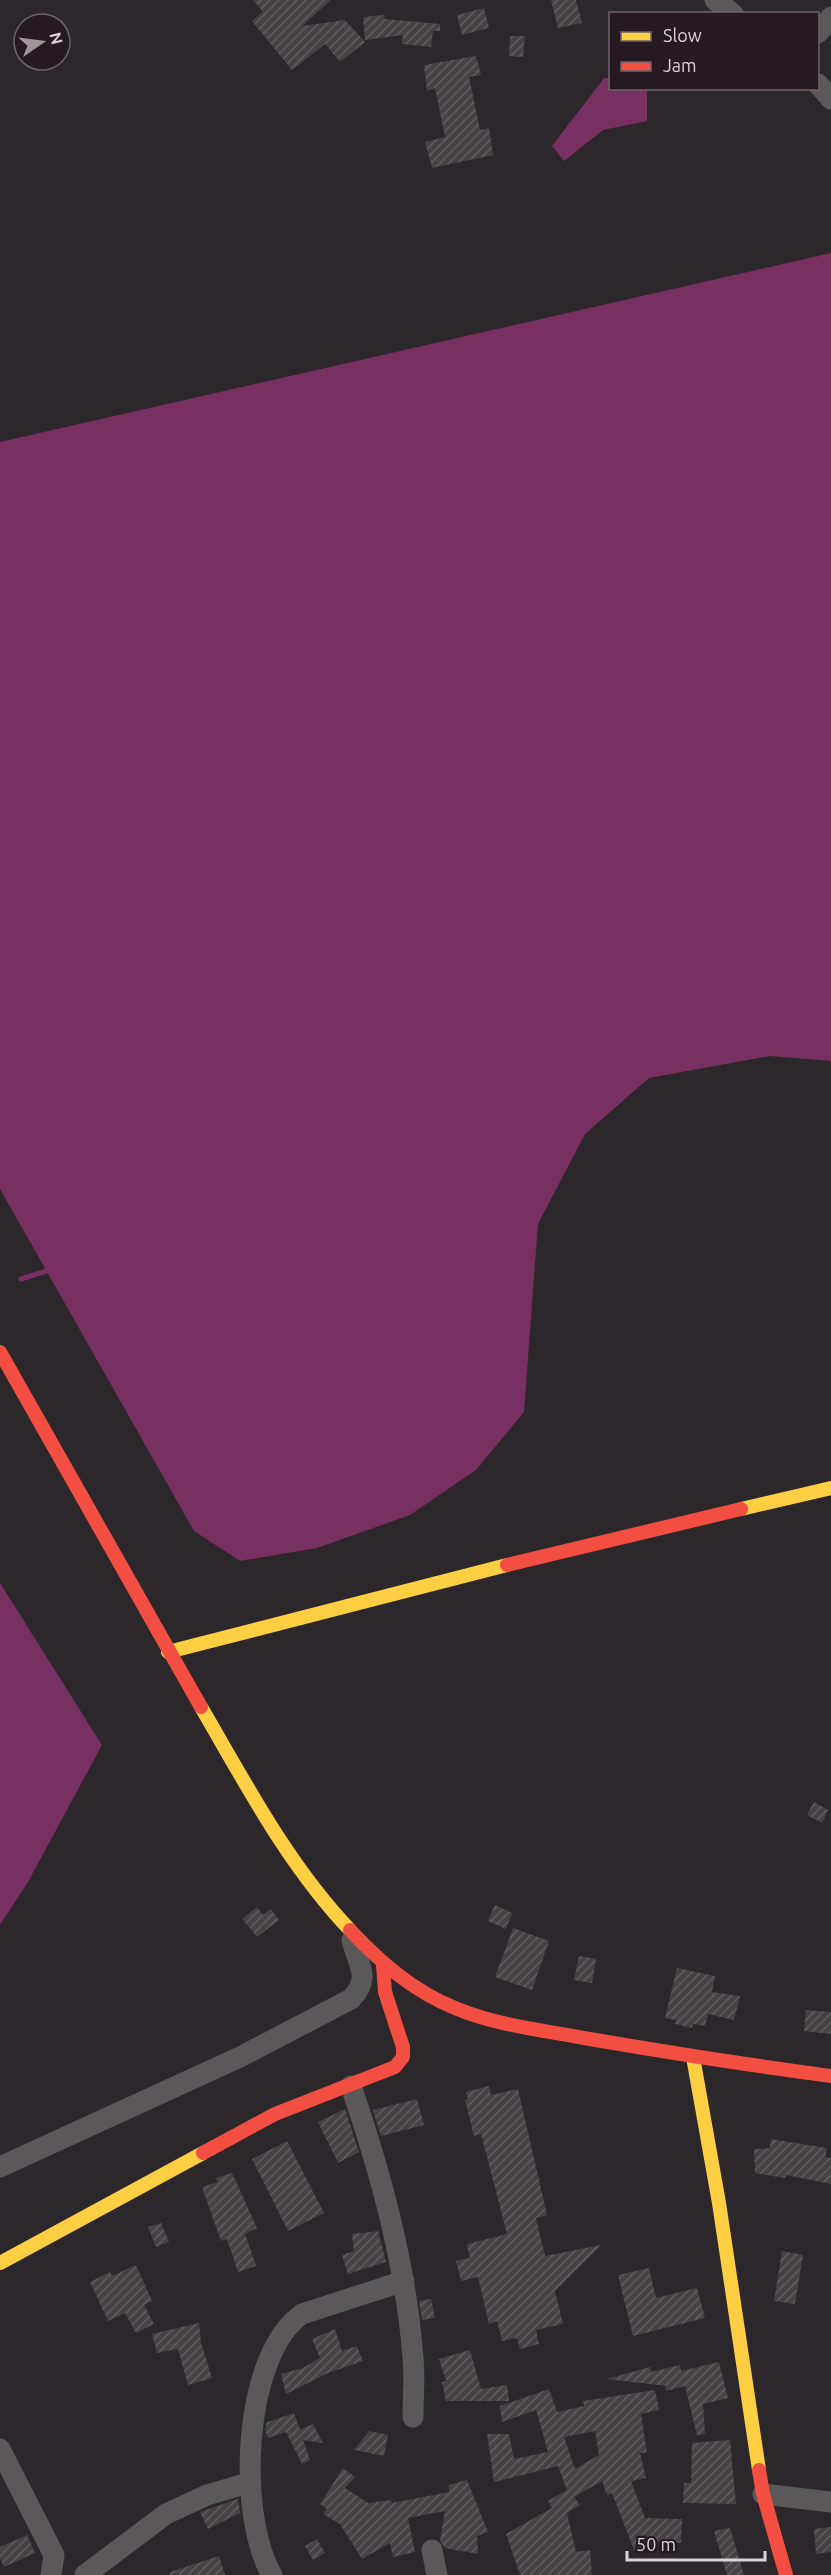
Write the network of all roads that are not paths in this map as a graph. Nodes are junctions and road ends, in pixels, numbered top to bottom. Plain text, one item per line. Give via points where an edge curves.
1 (715, 0) edge
2 (730, 12) edge
3 (831, 17) edge
4 (819, 32) edge
5 (819, 85) edge
6 (831, 99) edge
7 (0, 1352) edge
8 (831, 1488) edge
9 (168, 1652) junction
10 (350, 1931) junction
11 (383, 1965) junction
12 (693, 2057) junction
13 (831, 2076) edge
14 (351, 2086) junction
15 (0, 2167) edge
16 (0, 2263) edge
17 (404, 2281) junction
18 (413, 2417) dead end
19 (0, 2449) edge
20 (248, 2483) junction
21 (763, 2494) junction
22 (831, 2502) edge
23 (432, 2550) dead end
24 (53, 2565) edge
25 (86, 2575) edge
26 (272, 2575) edge
27 (437, 2575) edge
28 (786, 2575) edge

1 - 2 street
3 - 4 street
5 - 6 street
7 - 9 street
8 - 9 street
9 - 10 street via 285,1850
10 - 11 street
10 - 15 street via 362,1970 360,1989 351,1999 240,2057
11 - 12 street via 417,1989 456,2009 519,2026
11 - 14 street via 385,1992 403,2057 395,2067
12 - 13 street
12 - 21 street
14 - 16 street via 275,2114
14 - 17 street via 376,2158
17 - 18 street via 414,2359
17 - 20 street via 329,2303 289,2323 276,2343 255,2406
19 - 24 street
20 - 25 street via 207,2495 166,2514
20 - 26 street via 258,2537
21 - 22 street
21 - 28 street
23 - 27 street
24 - 25 street

